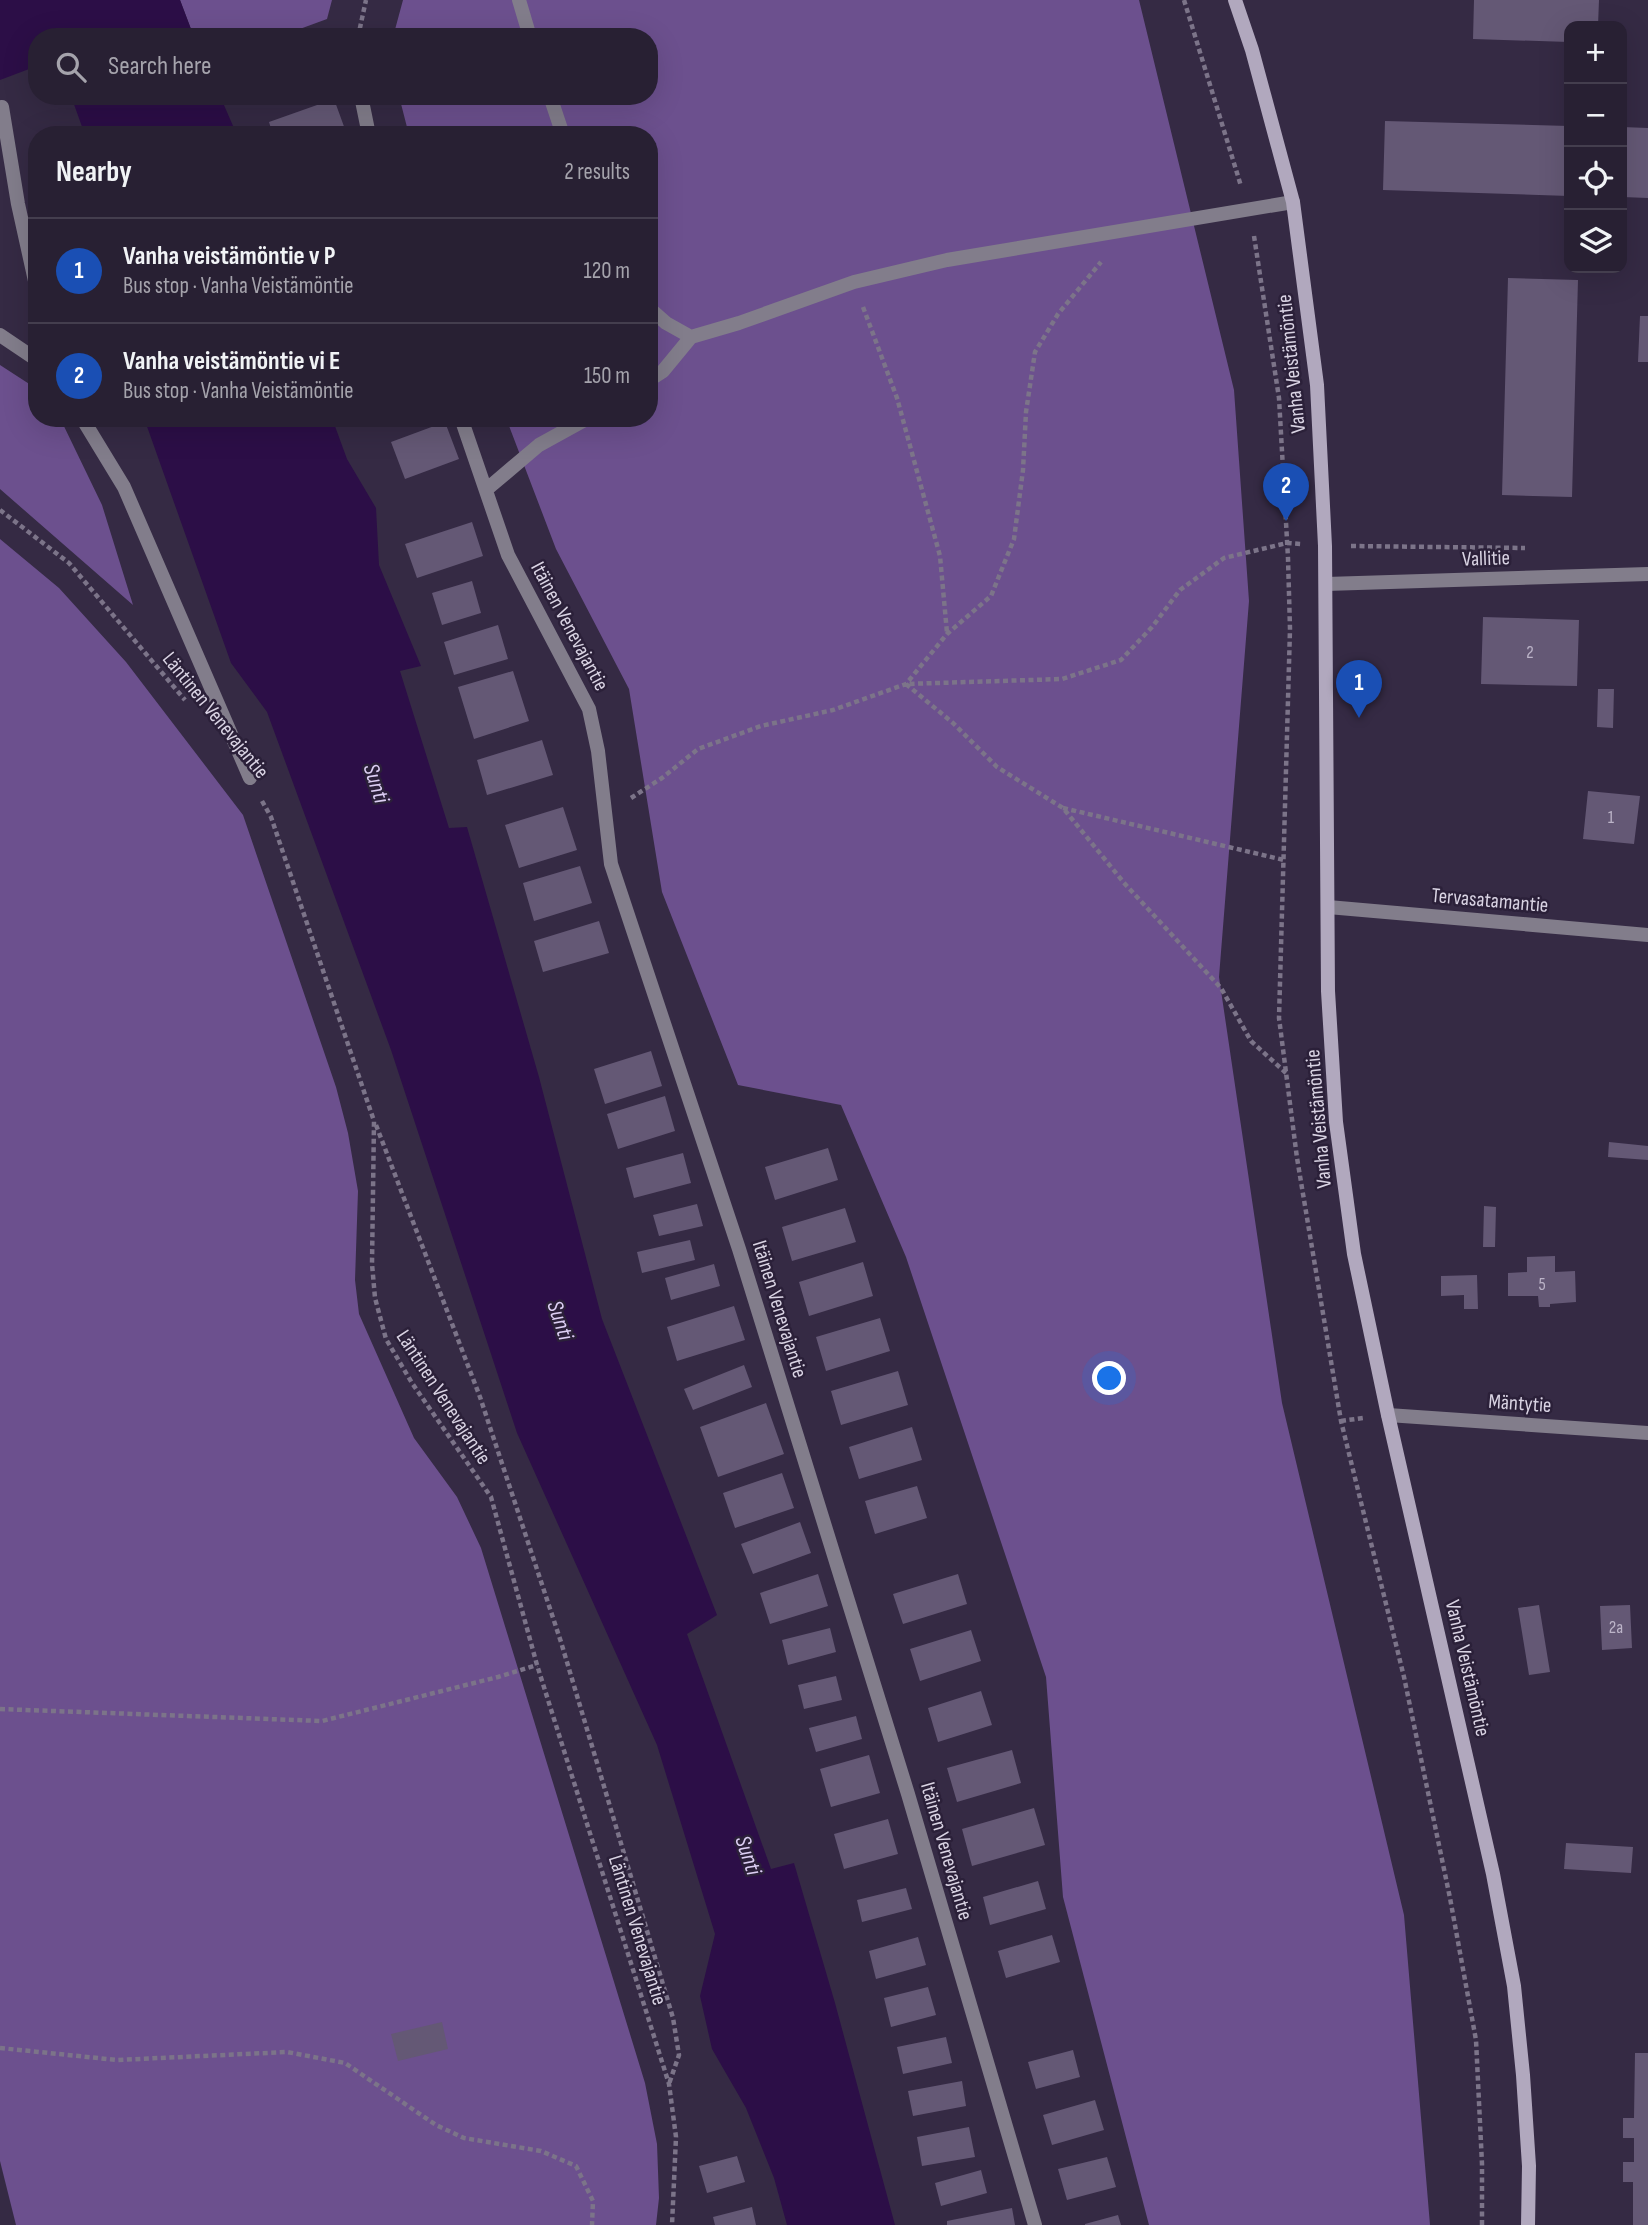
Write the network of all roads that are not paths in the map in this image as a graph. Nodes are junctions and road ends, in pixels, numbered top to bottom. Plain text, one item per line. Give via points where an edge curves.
1 (519, 0) edge
2 (1235, 0) edge
3 (527, 28) edge
4 (363, 105) edge
5 (553, 105) edge
6 (2, 107) edge
7 (367, 126) edge
8 (560, 126) edge
9 (1293, 202) junction
10 (28, 249) edge
11 (658, 316) edge
12 (0, 335) edge
13 (691, 337) junction
14 (28, 354) edge
15 (658, 374) edge
16 (87, 427) edge
17 (464, 427) edge
18 (570, 427) edge
19 (487, 489) junction
20 (1648, 574) edge
21 (1326, 584) junction
22 (250, 778) road end
23 (1328, 907) junction
24 (1648, 935) edge
25 (1388, 1415) junction
26 (1648, 1433) edge
27 (1035, 2225) edge
28 (1528, 2225) edge

1 - 3 street
2 - 9 street, Vanha Veistämöntie
4 - 7 street
5 - 8 street
6 - 10 street
9 - 13 street via 947,260 854,282
9 - 21 street, Vanha Veistämöntie via 1317,385
11 - 13 street
12 - 14 street
13 - 15 street
16 - 22 street via 124,487
17 - 19 street, Itäinen Venevajantie
18 - 19 street via 539,444
19 - 27 street, Itäinen Venevajantie via 508,555 589,709 611,864 739,1249 908,1794
20 - 21 street, Vallitie
21 - 23 street, Vanha Veistämöntie
23 - 24 street, Tervasatamantie
23 - 25 street, Vanha Veistämöntie via 1336,1122 1354,1254
25 - 26 street, Mäntytie
25 - 28 street, Vanha Veistämöntie via 1493,1874 1514,1986 1529,2166

